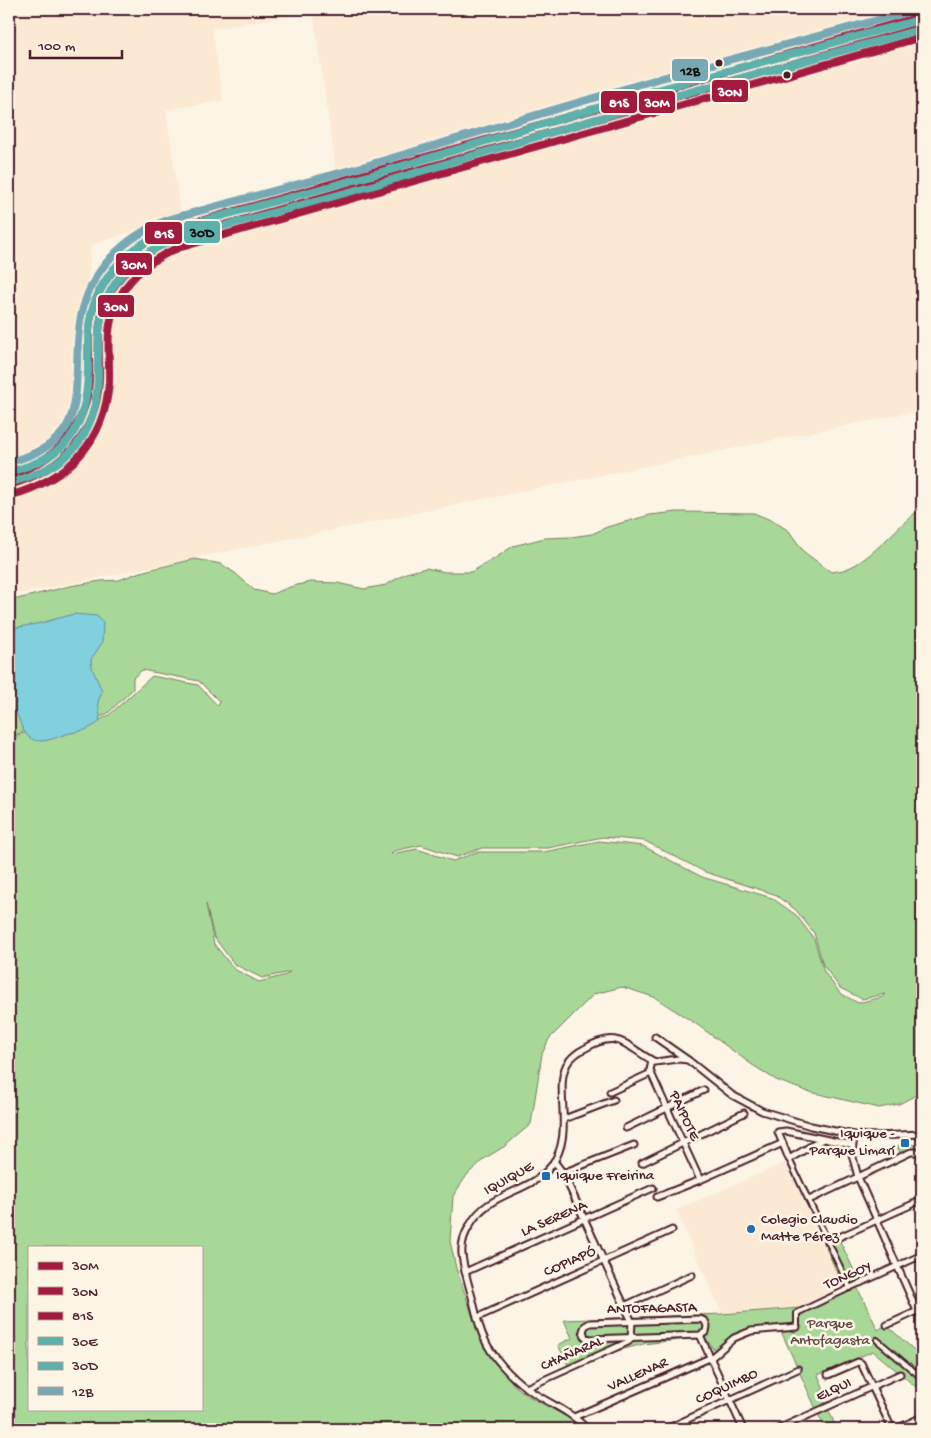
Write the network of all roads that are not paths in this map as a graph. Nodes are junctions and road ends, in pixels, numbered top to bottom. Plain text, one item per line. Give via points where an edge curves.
1 (922, 19) edge
2 (922, 27) edge
3 (9, 472) edge
4 (9, 485) edge
5 (655, 1037) dead end
6 (688, 1060) junction
7 (652, 1061) junction
8 (651, 1073) junction
9 (704, 1090) dead end
10 (610, 1092) dead end
11 (614, 1100) dead end
12 (666, 1108) junction
13 (744, 1113) dead end
14 (564, 1119) junction
15 (626, 1128) dead end
16 (922, 1134) edge
17 (854, 1135) junction
18 (823, 1140) junction
19 (682, 1143) junction
20 (783, 1143) junction
21 (634, 1145) dead end
22 (852, 1145) junction
23 (922, 1155) edge
24 (790, 1159) junction
25 (554, 1161) junction
26 (642, 1163) dead end
27 (563, 1173) junction
28 (858, 1177) junction
29 (700, 1180) junction
30 (653, 1188) dead end
31 (657, 1197) dead end
32 (808, 1200) junction
33 (922, 1200) edge
34 (584, 1219) junction
35 (877, 1220) junction
36 (672, 1230) dead end
37 (828, 1242) junction
38 (922, 1255) edge
39 (603, 1261) junction
40 (897, 1267) junction
41 (466, 1272) junction
42 (692, 1275) dead end
43 (860, 1283) joint
44 (850, 1288) junction
45 (624, 1306) junction
46 (920, 1310) edge
47 (478, 1317) junction
48 (632, 1322) junction
49 (887, 1325) dead end
50 (797, 1327) joint
51 (700, 1335) junction
52 (630, 1340) junction
53 (877, 1340) dead end
54 (712, 1356) junction
55 (798, 1369) dead end
56 (900, 1374) dead end
57 (828, 1376) dead end
58 (922, 1378) edge
59 (872, 1386) junction
60 (526, 1388) junction
61 (730, 1399) junction
62 (574, 1417) junction
63 (922, 1417) edge
64 (587, 1429) edge
65 (666, 1429) edge
66 (744, 1429) edge
67 (778, 1429) edge
68 (892, 1429) edge
69 (896, 1429) edge

1 - 3 main road via 664,88 150,238 115,265 97,296 89,332 86,398 76,429 63,447 46,460
2 - 4 main road via 175,239 154,248 125,272 105,305 99,336 98,396 85,433 52,469
5 - 6 street
6 - 7 street
6 - 17 street via 719,1086 756,1108 811,1126
7 - 8 street, PAIPOTE
7 - 14 street, IQUIQUE via 632,1046 614,1040 598,1041 576,1054 568,1061 563,1080
8 - 10 street
8 - 12 street, PAIPOTE
9 - 12 street
11 - 14 street
12 - 15 street
12 - 19 street, PAIPOTE
13 - 19 street
14 - 25 street, IQUIQUE via 562,1145
16 - 17 street
17 - 22 street
18 - 20 street via 778,1132
18 - 22 street
18 - 24 street
19 - 26 street
19 - 29 street, PAIPOTE
20 - 24 street
20 - 29 street
21 - 27 street
22 - 28 street
23 - 28 street via 911,1152
24 - 32 street
25 - 27 street
25 - 41 street, IQUIQUE via 534,1181 478,1212 463,1242
27 - 34 street
28 - 32 street
28 - 35 street
29 - 31 street
30 - 34 street, LA SERENA
32 - 37 street
33 - 35 street
34 - 39 street
34 - 41 street, LA SERENA
35 - 37 street
35 - 40 street
36 - 39 street, COPIAPÓ
37 - 44 street
38 - 40 street, TONGOY
39 - 45 street
39 - 47 street, COPIAPÓ
40 - 43 street, TONGOY
40 - 46 street
41 - 47 street, IQUIQUE
42 - 45 street
43 - 44 street, TONGOY
44 - 50 street, TONGOY via 796,1313
45 - 48 street
46 - 49 street
47 - 60 street, IQUIQUE via 490,1348
48 - 51 street, ANTOFAGASTA via 700,1319 708,1326
48 - 52 street
48 - 52 street, ANTOFAGASTA via 590,1323 583,1331 589,1339
50 - 54 street via 751,1331 734,1338
51 - 52 street, ANTOFAGASTA
51 - 54 street
52 - 60 street, CHAÑARAL
53 - 58 street
54 - 61 street
54 - 62 street, VALLENAR
55 - 61 street, COQUIMBO
56 - 59 street, ELQUI
57 - 59 street via 860,1362
59 - 67 street, ELQUI
59 - 68 street
60 - 62 street, IQUIQUE
61 - 65 street, COQUIMBO
61 - 66 street
62 - 64 street, IQUIQUE
63 - 69 street

